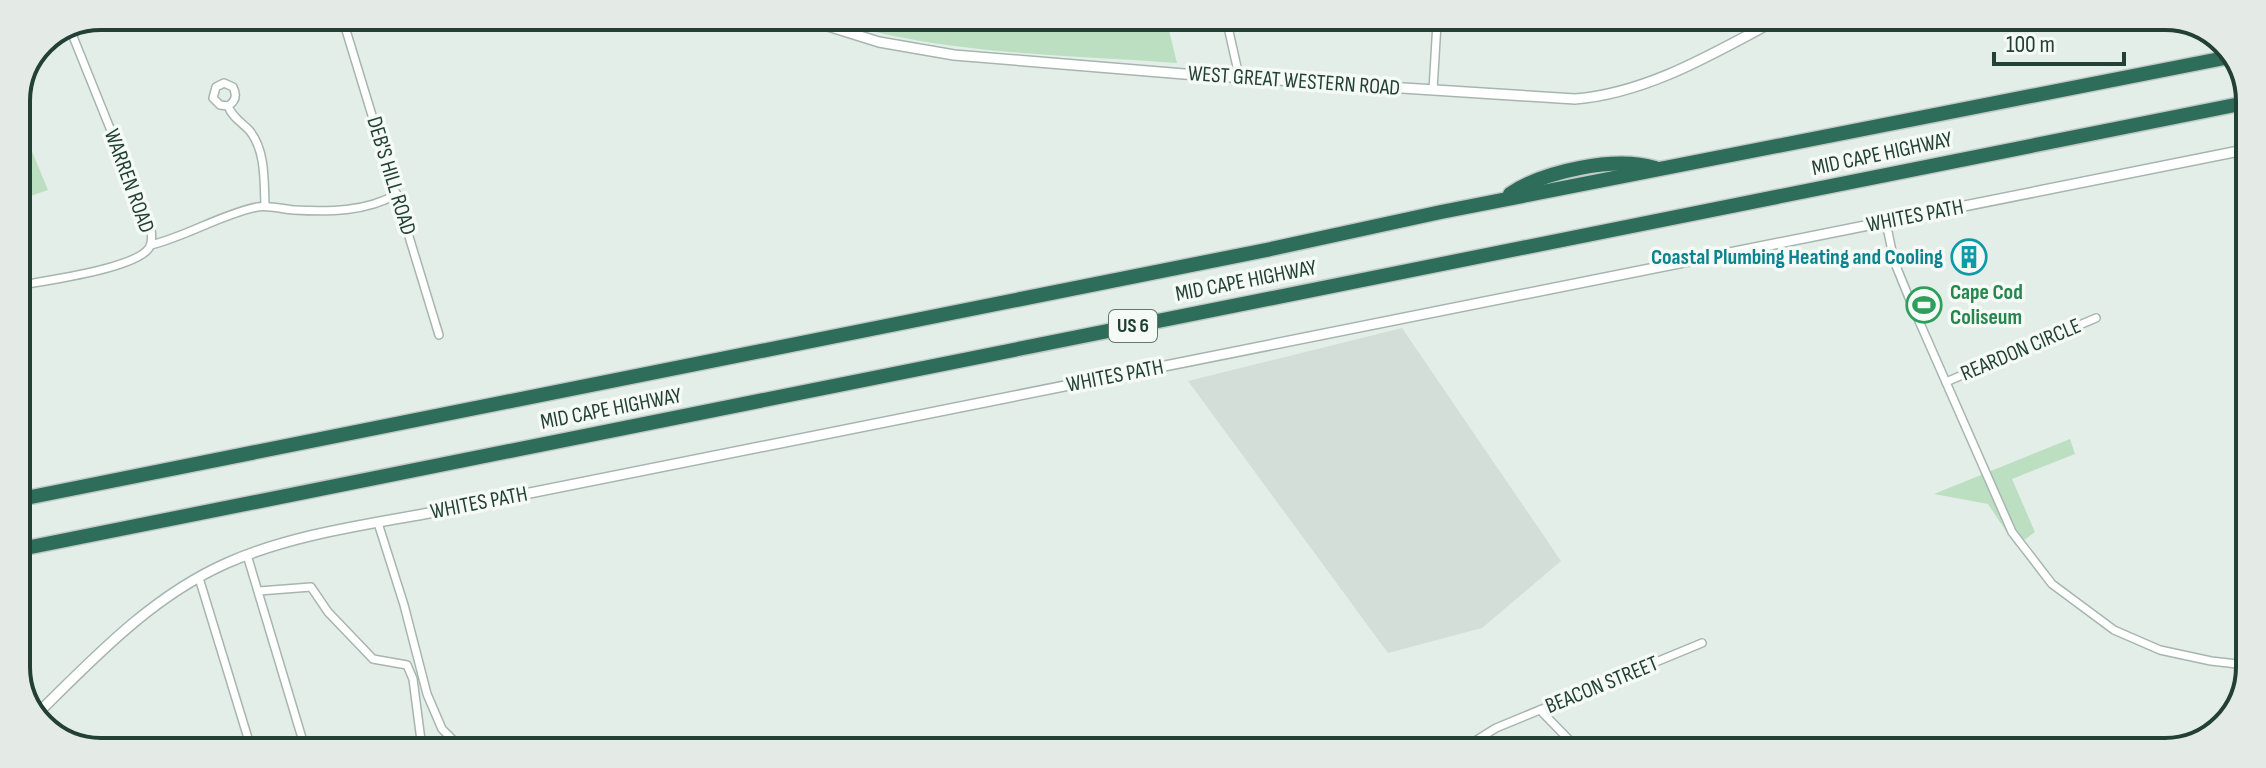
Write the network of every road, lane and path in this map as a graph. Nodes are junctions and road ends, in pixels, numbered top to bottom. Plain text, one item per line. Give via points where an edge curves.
1 (346, 30) edge
2 (841, 30) edge
3 (1229, 30) edge
4 (1437, 30) edge
5 (1756, 30) edge
6 (73, 36) edge
7 (2222, 59) edge
8 (1239, 76) junction
9 (1433, 90) junction
10 (2236, 105) edge
11 (228, 106) dead end
12 (2236, 152) edge
13 (397, 194) junction
14 (265, 206) junction
15 (1886, 222) junction
16 (151, 245) junction
17 (30, 283) edge
18 (2096, 318) dead end
19 (439, 335) dead end
20 (1946, 382) junction
21 (30, 497) edge
22 (378, 523) junction
23 (30, 547) edge
24 (247, 555) junction
25 (199, 578) junction
26 (259, 591) junction
27 (1702, 643) dead end
28 (2236, 664) edge
29 (43, 708) edge
30 (1540, 710) junction
31 (248, 738) edge
32 (302, 738) edge
33 (421, 738) edge
34 (451, 738) edge
35 (1480, 738) edge
36 (1567, 738) edge

1 - 13 street, DEB'S HILL ROAD
2 - 8 street, WEST GREAT WESTERN ROAD via 937,53
3 - 8 street
4 - 9 street
5 - 9 street, WEST GREAT WESTERN ROAD via 1673,72 1608,94 1559,99
6 - 16 street, WARREN ROAD via 151,230
7 - 21 highway, MID CAPE HIGHWAY / US 6 via 1659,169 1633,163 1604,165 1541,178 1502,199 1287,246
8 - 9 street, WEST GREAT WESTERN ROAD
10 - 23 highway, MID CAPE HIGHWAY / US 6
11 - 14 street via 254,137
12 - 15 street, WHITES PATH
13 - 14 street via 348,209
13 - 19 street, DEB'S HILL ROAD
14 - 16 street
15 - 20 street via 1897,269
15 - 22 street, WHITES PATH
16 - 17 street, WARREN ROAD via 130,263
18 - 20 street, REARDON CIRCLE
20 - 28 street via 2012,532 2052,584 2114,630 2160,650
22 - 24 street, WHITES PATH
22 - 34 street via 427,694
24 - 25 street, WHITES PATH
24 - 26 street
25 - 29 street, WHITES PATH via 131,624
25 - 31 street
26 - 32 street
26 - 33 street via 311,587 373,659 407,665
27 - 30 street, BEACON STREET
30 - 35 street, BEACON STREET
30 - 36 street

